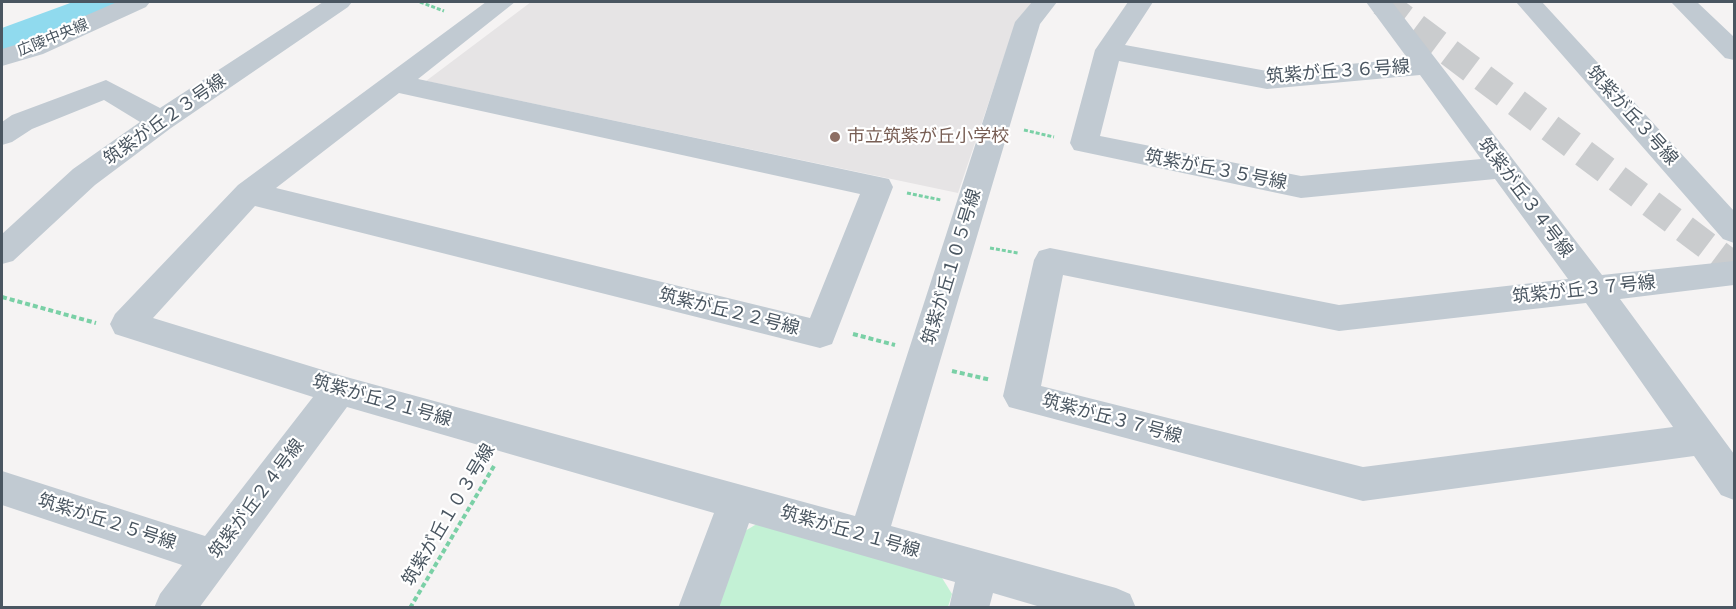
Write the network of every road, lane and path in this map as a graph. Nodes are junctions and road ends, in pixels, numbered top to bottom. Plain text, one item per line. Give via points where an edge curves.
1 (137, 2) edge
2 (339, 2) edge
3 (502, 2) edge
4 (1045, 2) edge
5 (1140, 2) edge
6 (1379, 2) edge
7 (1529, 2) edge
8 (1683, 2) edge
9 (1729, 41) edge
10 (1108, 50) junction
11 (2, 58) edge
12 (1426, 66) junction
13 (394, 82) junction
14 (161, 121) junction
15 (996, 125) junction
16 (2, 135) edge
17 (1084, 143) junction
18 (1502, 168) junction
19 (878, 187) junction
20 (249, 193) junction
21 (971, 206) junction
22 (1734, 231) edge
23 (960, 242) junction
24 (2, 252) edge
25 (1050, 260) junction
26 (1734, 273) edge
27 (1594, 289) junction
28 (2, 297) edge
29 (127, 324) junction
30 (820, 334) junction
31 (924, 359) junction
32 (339, 390) junction
33 (1021, 396) junction
34 (511, 437) junction
35 (1702, 439) junction
36 (1734, 483) edge
37 (2, 488) edge
38 (738, 500) junction
39 (868, 537) junction
40 (213, 557) junction
41 (978, 569) junction
42 (174, 608) edge
43 (410, 608) edge
44 (698, 608) edge
45 (969, 608) edge
46 (1116, 608) edge

1 - 11 street, 広陵中央線 via 34,48
2 - 14 street, 筑紫が丘２３号線
3 - 13 street
4 - 15 street, 筑紫が丘１０５号線 via 1029,22
5 - 10 street
6 - 12 street, 筑紫が丘３４号線
7 - 22 street, 筑紫が丘３号線
8 - 9 street
10 - 12 street, 筑紫が丘３６号線 via 1267,80
10 - 17 street
12 - 18 street, 筑紫が丘３４号線
13 - 19 street
13 - 20 street
14 - 16 street via 106,89 22,122
14 - 24 street, 筑紫が丘２３号線 via 84,177
15 - 17 path
15 - 21 street, 筑紫が丘１０５号線
17 - 18 street, 筑紫が丘３５号線 via 1301,187
18 - 27 street, 筑紫が丘３４号線
19 - 21 path
19 - 30 street, 筑紫が丘２２号線
20 - 29 street
20 - 30 street, 筑紫が丘２２号線
21 - 23 street, 筑紫が丘１０５号線
23 - 25 path
23 - 31 street, 筑紫が丘１０５号線
25 - 27 street, 筑紫が丘３７号線 via 1339,318
25 - 33 street, 筑紫が丘３７号線
26 - 27 street, 筑紫が丘３７号線
27 - 35 street, 筑紫が丘３４号線
28 - 29 path via 107,326
29 - 32 street, 筑紫が丘２１号線
30 - 31 path via 847,332 910,348
31 - 33 path via 936,368 1009,384
31 - 39 street, 筑紫が丘１０５号線
32 - 34 street, 筑紫が丘２１号線
32 - 40 street, 筑紫が丘２４号線
33 - 35 street, 筑紫が丘３７号線 via 1363,484
34 - 38 street, 筑紫が丘２１号線
34 - 43 path, 筑紫が丘１０３号線
35 - 36 street, 筑紫が丘３４号線
37 - 40 street, 筑紫が丘２５号線
38 - 39 street, 筑紫が丘２１号線
38 - 44 street
39 - 41 street, 筑紫が丘２１号線
40 - 42 street, 筑紫が丘２４号線
41 - 45 street
41 - 46 street, 筑紫が丘２１号線

